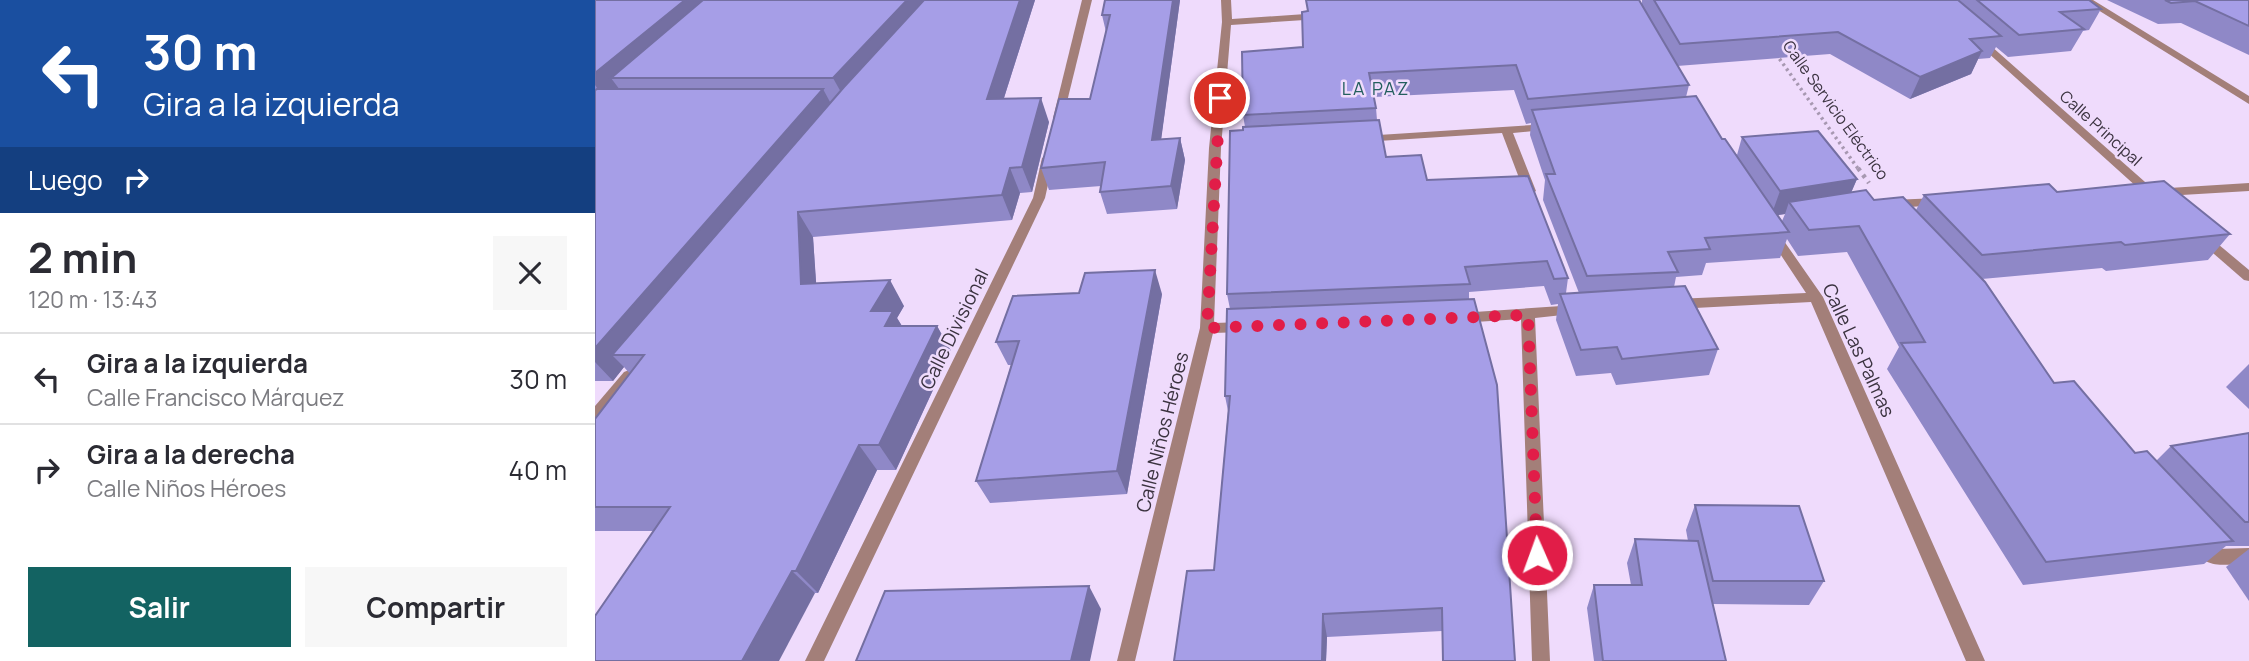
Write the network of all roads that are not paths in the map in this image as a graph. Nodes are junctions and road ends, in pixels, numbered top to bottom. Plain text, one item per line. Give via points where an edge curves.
1 (1087, 0) edge
2 (1226, 0) edge
3 (2087, 0) edge
4 (1337, 15) edge
5 (1227, 22) junction
6 (1964, 27) edge
7 (2249, 101) edge
8 (1560, 126) edge
9 (1507, 131) junction
10 (1354, 140) edge
11 (2249, 187) edge
12 (2135, 192) edge
13 (2154, 196) junction
14 (1955, 201) edge
15 (1537, 207) edge
16 (1884, 209) edge
17 (1773, 223) edge
18 (2189, 226) edge
19 (2249, 276) edge
20 (1816, 297) junction
21 (1579, 305) edge
22 (1656, 305) edge
23 (1528, 315) junction
24 (1444, 318) edge
25 (1263, 326) edge
26 (1207, 328) junction
27 (639, 364) edge
28 (595, 417) edge
29 (2193, 537) edge
30 (2249, 556) edge
31 (814, 661) edge
32 (1126, 661) edge
33 (1541, 661) edge
34 (1976, 661) edge

1 - 31 street, Calle Divisional via 1038,198
2 - 5 street, Calle Niños Héroes
3 - 7 street
4 - 5 street
5 - 26 street, Calle Niños Héroes
6 - 13 street, Calle Principal
8 - 9 street
9 - 10 street
9 - 15 street
11 - 13 street
12 - 13 street
14 - 16 street
17 - 20 street, Calle Las Palmas
18 - 19 street
20 - 22 street
20 - 34 street, Calle Las Palmas
21 - 23 street
23 - 24 street
23 - 33 street
25 - 26 street
26 - 32 street, Calle Niños Héroes
27 - 28 street
29 - 30 street via 2211,557

